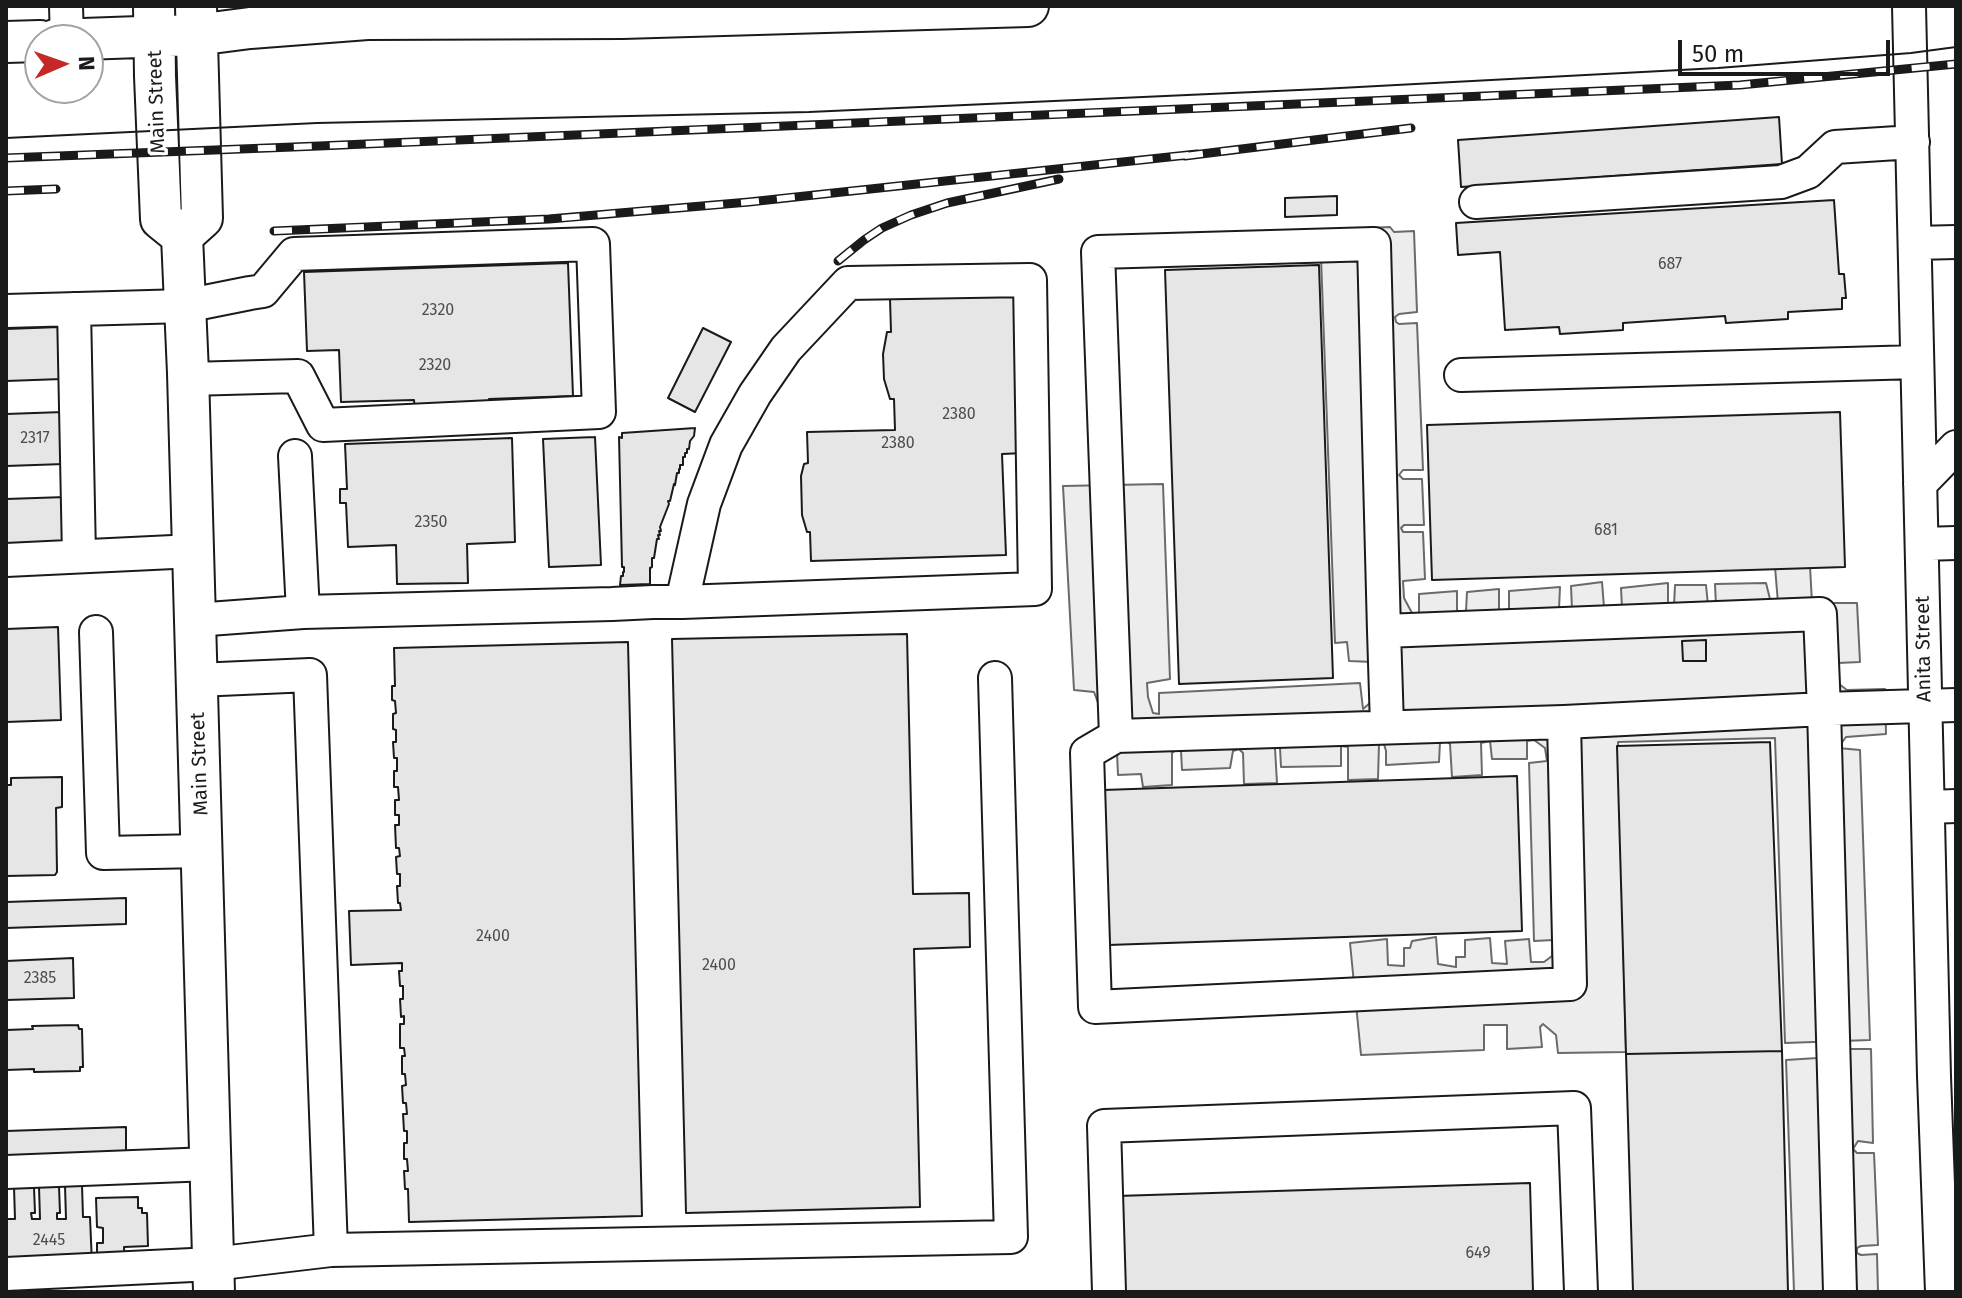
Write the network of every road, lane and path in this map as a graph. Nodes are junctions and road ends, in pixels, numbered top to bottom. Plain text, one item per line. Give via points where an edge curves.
1 (1028, 6) edge
2 (1909, 6) edge
3 (793, 9) edge
4 (872, 9) edge
5 (622, 12) edge
6 (368, 13) edge
7 (196, 21) edge
8 (155, 22) edge
9 (104, 32) edge
10 (1913, 142) junction
11 (1476, 202) dead end
12 (182, 236) junction
13 (1956, 242) edge
14 (1915, 243) junction
15 (185, 306) junction
16 (74, 309) junction
17 (6, 311) edge
18 (1917, 362) junction
19 (1461, 375) dead end
20 (189, 379) junction
21 (1956, 447) edge
22 (295, 456) dead end
23 (1920, 484) junction
24 (1956, 543) edge
25 (1922, 544) junction
26 (194, 551) junction
27 (79, 556) junction
28 (6, 560) edge
29 (682, 602) junction
30 (303, 612) junction
31 (195, 620) junction
32 (1384, 631) junction
33 (96, 632) dead end
34 (995, 678) dead end
35 (197, 680) junction
36 (1941, 706) edge
37 (1824, 709) junction
38 (1564, 722) junction
39 (1387, 726) junction
40 (1116, 736) junction
41 (1942, 806) edge
42 (202, 851) junction
43 (1945, 1076) edge
44 (210, 1164) junction
45 (6, 1172) edge
46 (331, 1250) junction
47 (6, 1274) edge
48 (213, 1278) edge
49 (1109, 1292) edge
50 (1581, 1292) edge
51 (1840, 1292) edge
52 (1942, 1292) edge

1 - 4 main road
2 - 10 street, Anita Street
3 - 4 main road
3 - 5 main road
5 - 6 main road
6 - 7 main road via 250,28
7 - 8 main road
7 - 12 main road, Main Street via 202,218
8 - 9 main road
8 - 12 main road, Main Street via 161,219
10 - 11 street via 1835,147 1808,172 1781,182
10 - 14 street, Anita Street
12 - 15 main road, Main Street
13 - 14 street
14 - 18 street, Anita Street
15 - 16 street
15 - 20 main road, Main Street
15 - 20 street via 263,291 294,254 593,244 599,412 323,425 298,376
16 - 17 street
16 - 27 street
18 - 19 street
18 - 23 street, Anita Street
20 - 26 main road, Main Street
21 - 23 street
22 - 30 street
23 - 25 street, Anita Street
24 - 25 street
25 - 36 street, Anita Street
26 - 27 street
26 - 31 main road, Main Street
27 - 28 street
29 - 29 street via 1035,589 1030,280 848,283 786,349 726,445 704,504
29 - 30 street
30 - 31 street
31 - 35 main road, Main Street
32 - 37 street via 1820,614
32 - 39 street
32 - 40 street via 1374,244 1098,252
33 - 42 street via 103,853
34 - 46 street via 1011,1237
35 - 42 main road, Main Street
35 - 46 street via 310,675
36 - 37 street
36 - 41 street, Anita Street
37 - 38 street
37 - 51 street
38 - 39 street
38 - 40 street via 1570,984 1095,1007 1087,753
39 - 40 street
41 - 43 street, Anita Street
42 - 44 main road, Main Street
43 - 52 street, Anita Street
44 - 45 street
44 - 48 main road, Main Street
46 - 48 street
47 - 48 street
49 - 50 street via 1104,1126 1574,1108

